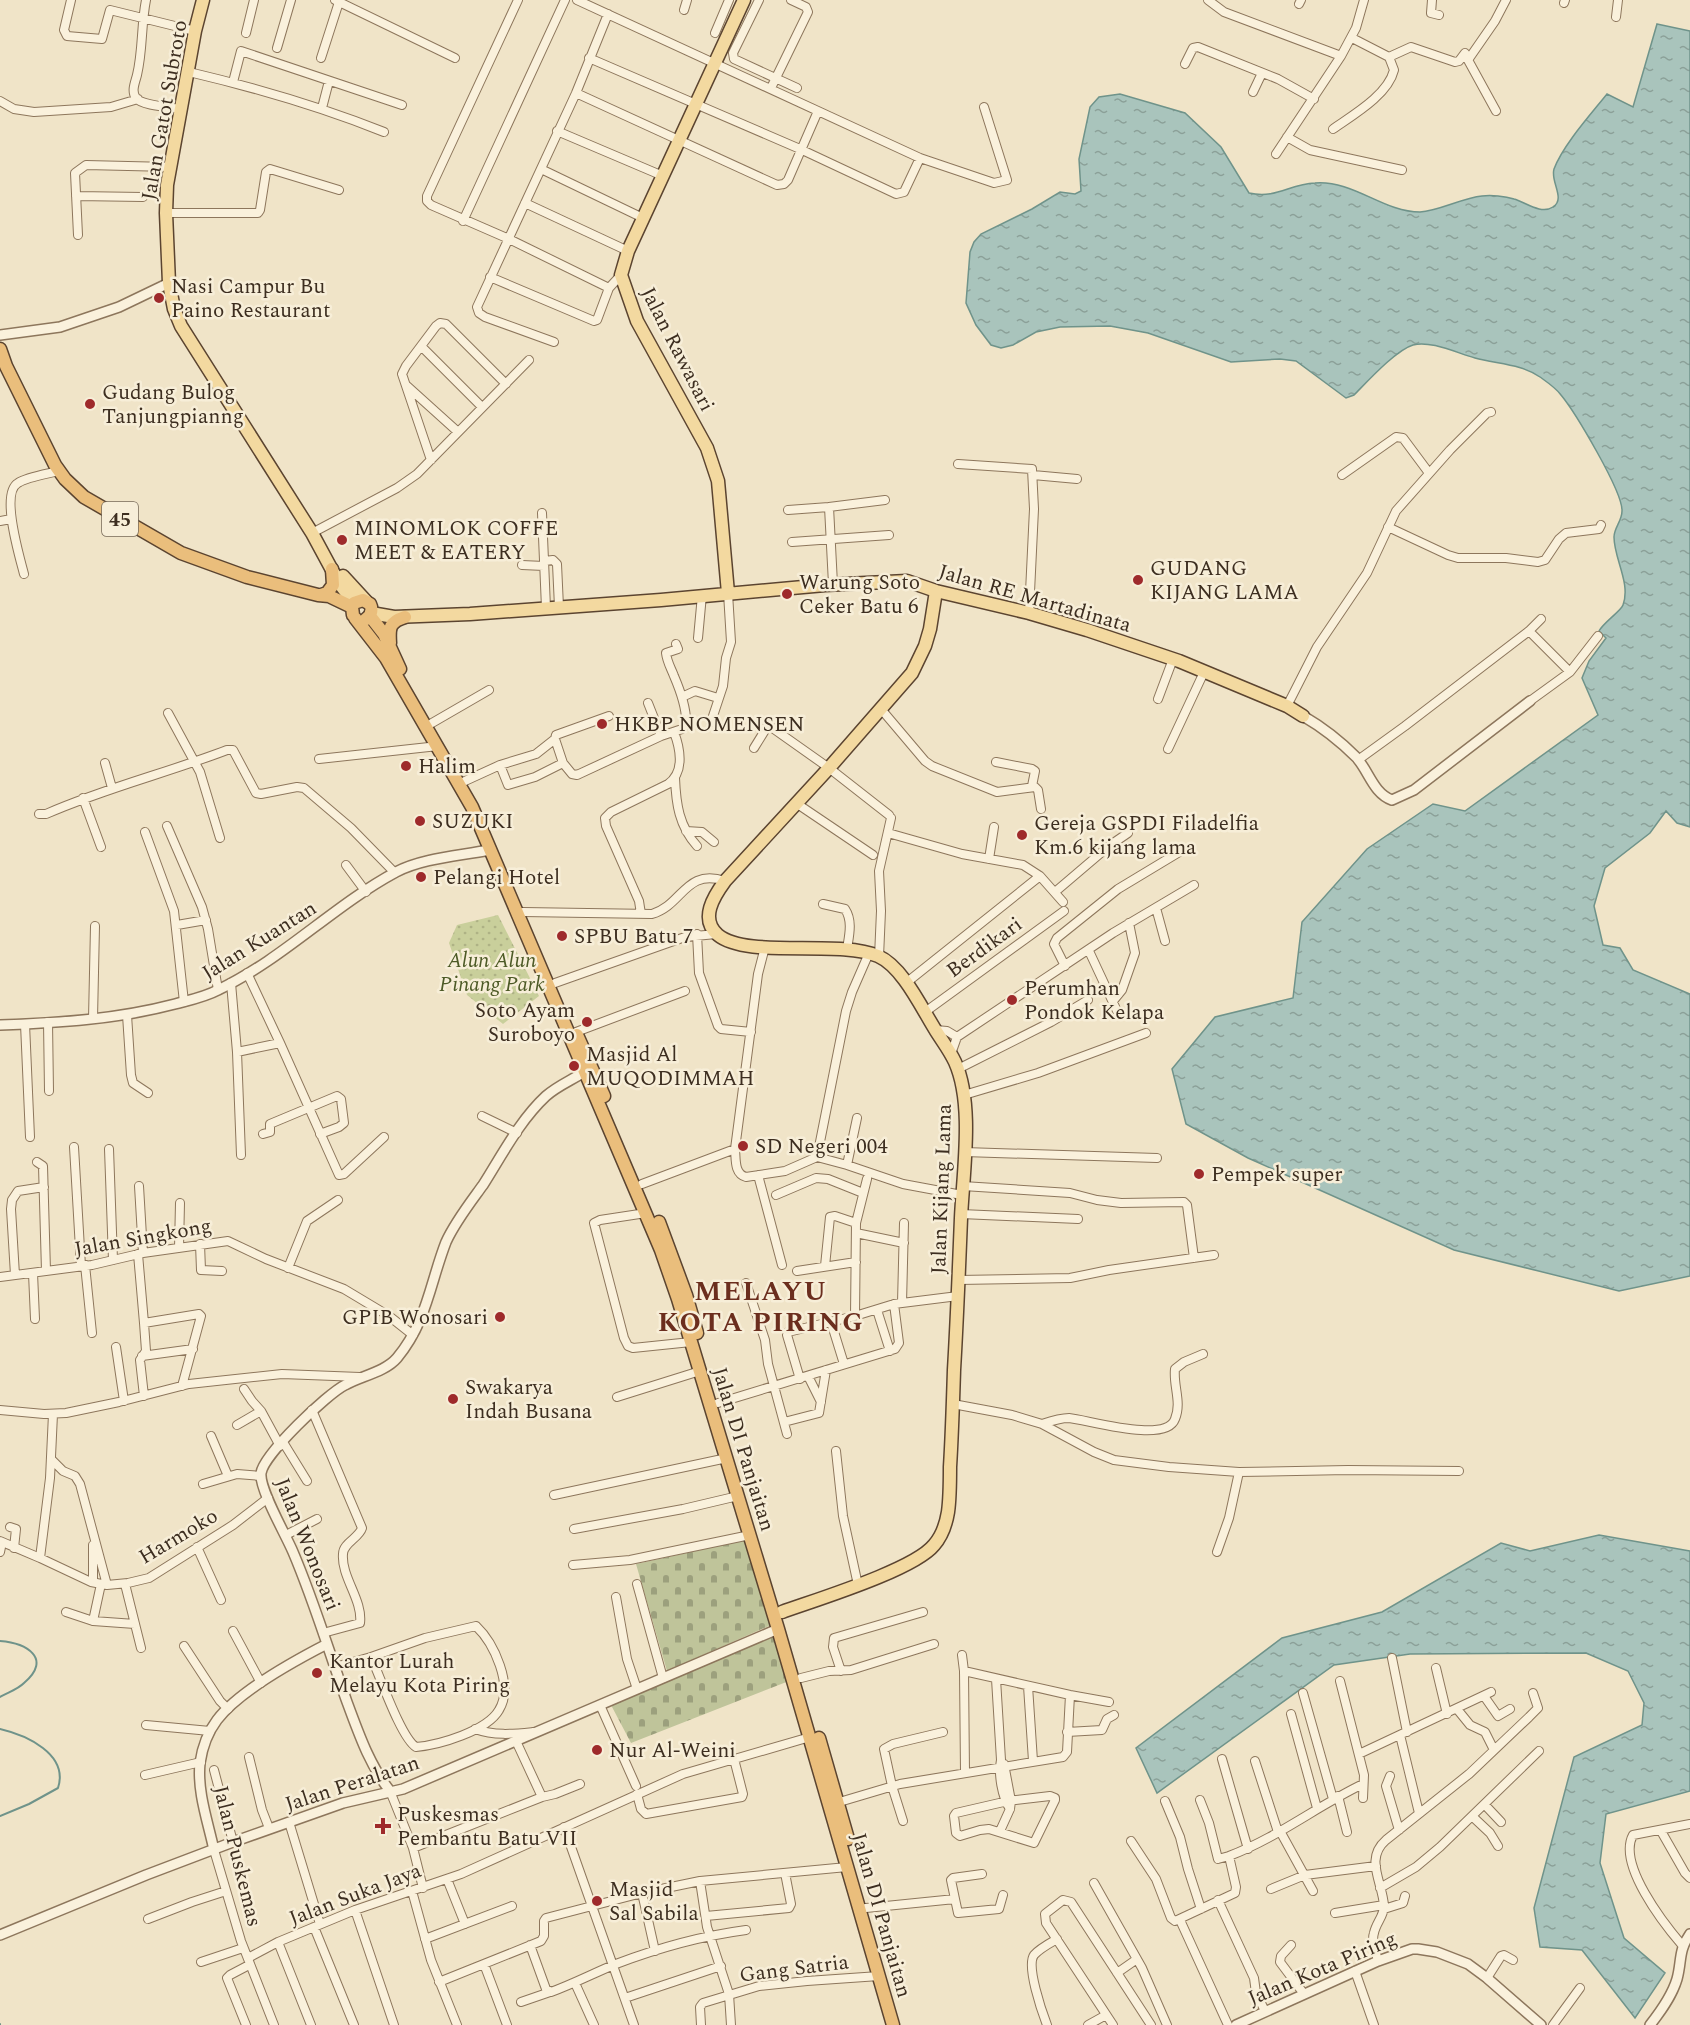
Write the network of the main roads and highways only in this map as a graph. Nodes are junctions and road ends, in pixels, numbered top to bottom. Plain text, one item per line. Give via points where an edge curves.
1 (203, 0) edge
2 (744, 0) edge
3 (0, 350) edge
4 (3, 368) edge
5 (318, 544) junction
6 (332, 570) junction
7 (339, 583) junction
8 (936, 591) junction
9 (728, 593) junction
10 (322, 595) junction
11 (338, 608) junction
12 (361, 610) junction
13 (448, 614) junction
14 (405, 617) junction
15 (390, 656) junction
16 (1303, 716) road end
17 (703, 1370) junction
18 (782, 1612) junction
19 (834, 1803) junction
20 (842, 1833) junction
21 (893, 2025) edge
22 (899, 2025) edge

1 - 5 main road, Jalan Gatot Subroto via 170,167 166,213 174,309
2 - 9 main road, Jalan Rawasari via 628,251 621,275 637,321 714,467
3 - 4 highway, 45
4 - 10 highway, 45 via 58,471 84,497 181,553 247,577
5 - 6 main road
5 - 12 main road
6 - 7 main road
6 - 10 highway via 333,585
7 - 10 highway via 336,590
7 - 12 main road
8 - 9 main road, Jalan RE Martadinata via 907,581
8 - 16 main road, Jalan RE Martadinata via 1029,613 1173,659
8 - 18 main road, Jalan Kijang Lama via 930,629 915,667 902,687 724,881 709,913 716,933 733,942 848,950 874,955 892,966 951,1054 964,1095 948,1511 940,1536 922,1556 858,1585
9 - 13 main road, Jalan RE Martadinata
10 - 11 highway
10 - 12 highway
11 - 12 highway
11 - 15 highway
12 - 13 main road, Jalan RE Martadinata
12 - 14 main road, Jalan RE Martadinata
12 - 15 highway, Jalan DI Panjaitan via 384,634
13 - 14 main road, Jalan RE Martadinata
14 - 15 highway via 394,620 391,626
15 - 17 highway, Jalan DI Panjaitan via 472,807 646,1213
15 - 17 highway, Jalan DI Panjaitan via 465,781 555,983 668,1245 686,1295
17 - 18 highway, Jalan DI Panjaitan via 718,1403
17 - 19 highway, Jalan DI Panjaitan via 810,1737
18 - 19 highway, Jalan DI Panjaitan
19 - 20 highway, Jalan DI Panjaitan
20 - 21 highway, Jalan DI Panjaitan via 847,1867
20 - 22 highway, Jalan DI Panjaitan

